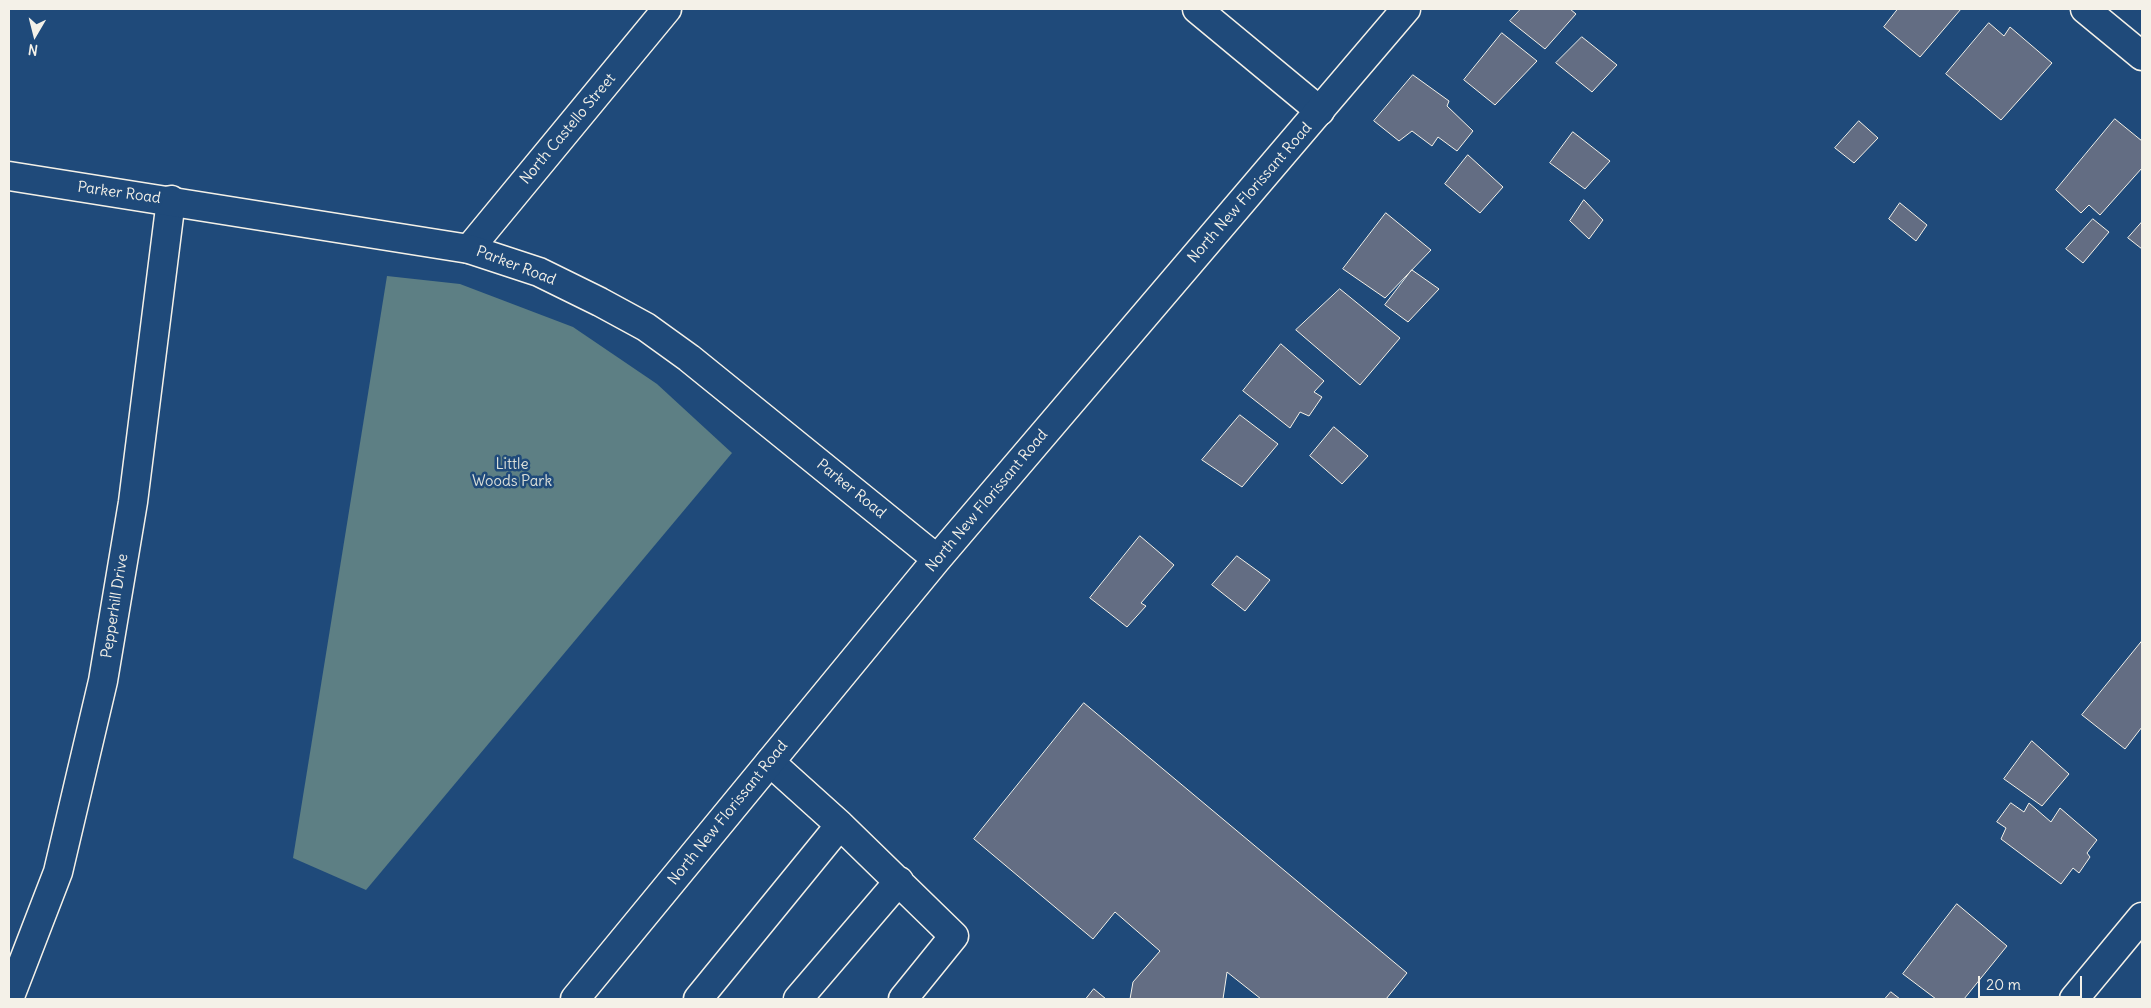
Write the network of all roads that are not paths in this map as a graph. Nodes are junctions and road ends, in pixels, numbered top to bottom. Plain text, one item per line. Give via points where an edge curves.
1 (667, 9) edge
2 (1197, 9) edge
3 (1406, 9) edge
4 (2085, 9) edge
5 (2142, 56) edge
6 (1320, 111) junction
7 (9, 176) edge
8 (171, 200) junction
9 (469, 249) junction
10 (937, 559) junction
11 (770, 762) junction
12 (840, 825) junction
13 (899, 881) junction
14 (2142, 917) edge
15 (9, 999) edge
16 (575, 999) edge
17 (698, 999) edge
18 (798, 999) edge
19 (903, 999) edge
20 (2074, 999) edge

1 - 9 main road, North Castello Street
2 - 6 main road
3 - 6 main road, North New Florissant Road
4 - 5 main road
6 - 10 main road, North New Florissant Road
7 - 8 main road, Parker Road
8 - 9 main road, Parker Road
8 - 15 main road, Pepperhill Drive via 133,502 103,681 58,872
9 - 10 main road, Parker Road via 539,272 646,327 689,358
10 - 11 main road, North New Florissant Road
11 - 12 main road
11 - 16 main road, North New Florissant Road
12 - 13 main road
12 - 17 main road
13 - 18 main road
13 - 19 main road via 954,936
14 - 20 main road

